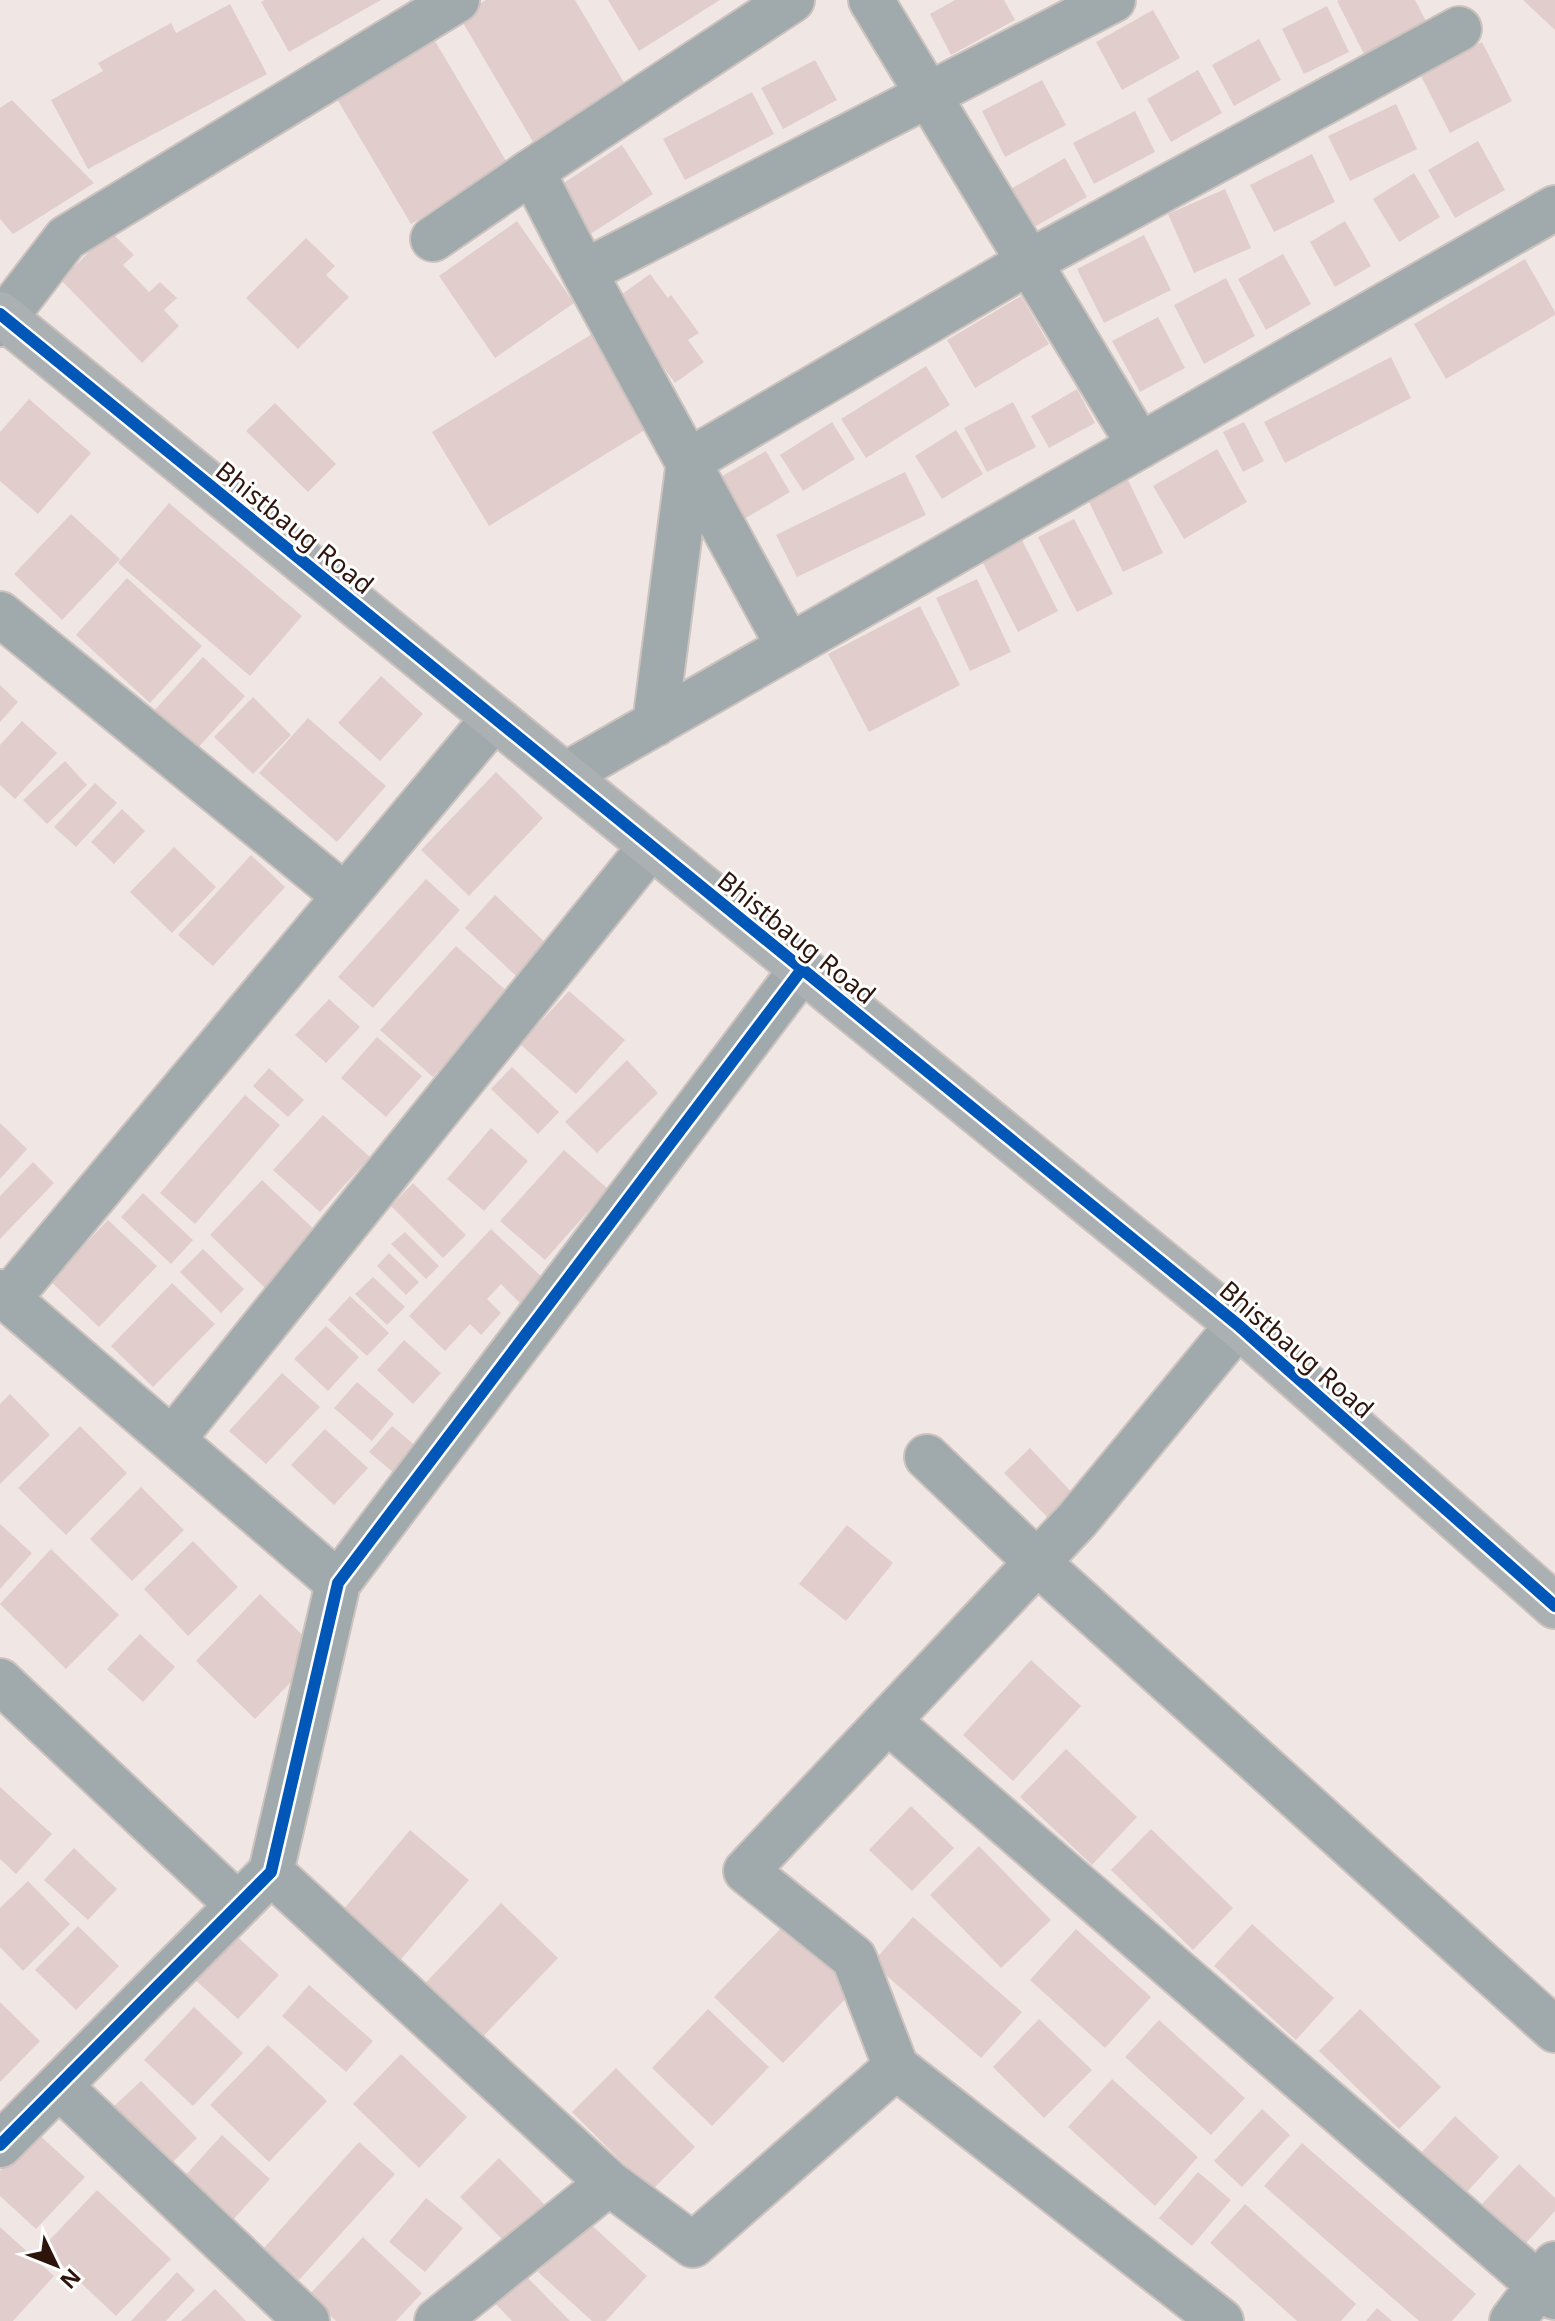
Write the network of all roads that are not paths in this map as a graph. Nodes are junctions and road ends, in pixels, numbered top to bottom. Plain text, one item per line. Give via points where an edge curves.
1 (457, 0) edge
2 (792, 0) edge
3 (871, 0) edge
4 (1113, 0) edge
5 (1459, 29) dead end
6 (928, 95) junction
7 (532, 171) junction
8 (1555, 208) edge
9 (433, 239) dead end
10 (1029, 262) junction
11 (584, 272) junction
12 (2, 319) edge
13 (1140, 446) junction
14 (689, 461) junction
15 (0, 614) edge
16 (789, 647) junction
17 (494, 718) junction
18 (655, 724) junction
19 (565, 775) junction
20 (651, 846) junction
21 (345, 896) junction
22 (802, 969) junction
23 (4, 1296) edge
24 (1238, 1325) junction
25 (172, 1440) junction
26 (927, 1457) dead end
27 (1038, 1563) junction
28 (338, 1583) junction
29 (1555, 1606) edge
30 (0, 1681) edge
31 (888, 1721) junction
32 (271, 1872) junction
33 (238, 1905) junction
34 (1555, 2030) edge
35 (896, 2067) junction
36 (59, 2086) junction
37 (0, 2145) edge
38 (609, 2183) junction
39 (1550, 2282) edge
40 (307, 2321) edge
41 (437, 2321) edge
42 (1221, 2321) edge
43 (1512, 2321) edge

1 - 12 street via 66,238
2 - 7 street
3 - 6 street
4 - 6 street
5 - 10 street
6 - 10 street
6 - 11 street
7 - 9 street
7 - 11 street
8 - 13 street
10 - 13 street
10 - 14 street
11 - 14 street
12 - 17 street, Bhistbaug Road
13 - 16 street
14 - 16 street
14 - 18 street
15 - 21 street
16 - 18 street
17 - 19 street, Bhistbaug Road
17 - 21 street
18 - 19 street
19 - 20 street, Bhistbaug Road
20 - 22 street, Bhistbaug Road
20 - 25 street
21 - 23 street
22 - 24 street, Bhistbaug Road
22 - 28 street
23 - 25 street
24 - 27 street
24 - 29 street, Bhistbaug Road
25 - 28 street
26 - 27 street
27 - 31 street
27 - 34 street
28 - 32 street
30 - 33 street
31 - 35 street via 746,1871 854,1958
31 - 39 street
32 - 33 street
32 - 38 street
33 - 36 street
35 - 38 street via 693,2245
35 - 42 street
36 - 37 street
36 - 40 street
38 - 41 street
39 - 43 street

